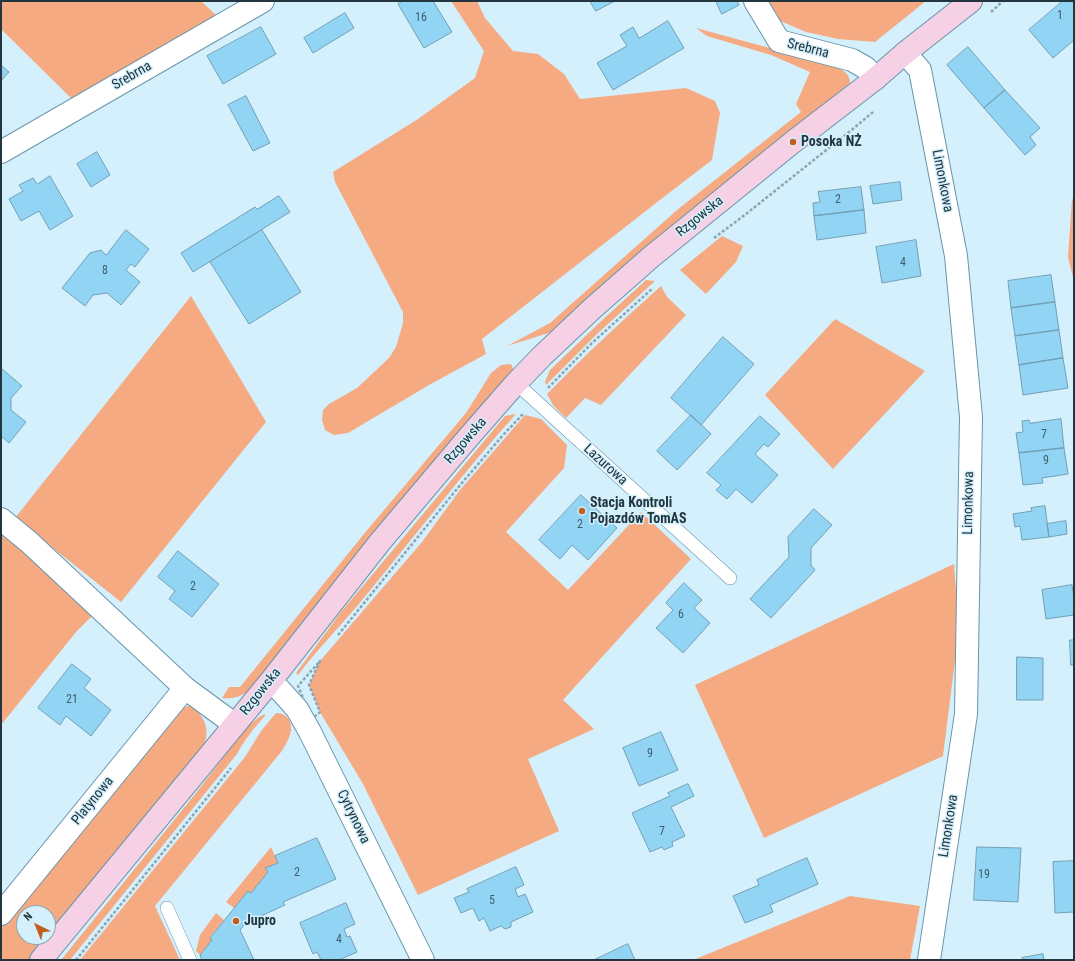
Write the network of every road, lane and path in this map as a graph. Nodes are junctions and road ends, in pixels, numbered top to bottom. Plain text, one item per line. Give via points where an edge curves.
1 (263, 1) edge
2 (755, 1) edge
3 (971, 1) edge
4 (1003, 1) edge
5 (990, 12) dead end
6 (905, 53) junction
7 (875, 79) junction
8 (876, 109) dead end
9 (1, 152) edge
10 (709, 242) dead end
11 (656, 285) dead end
12 (516, 383) junction
13 (535, 401) junction
14 (1, 519) edge
15 (730, 578) dead end
16 (336, 636) dead end
17 (304, 673) dead end
18 (270, 682) junction
19 (185, 688) junction
20 (286, 696) junction
21 (234, 724) junction
22 (235, 763) dead end
23 (167, 908) dead end
24 (1, 914) edge
25 (41, 960) edge
26 (76, 960) edge
27 (190, 960) edge
28 (423, 960) edge
29 (929, 960) edge

1 - 9 street, Srebrna
2 - 7 street, Srebrna via 779,41 852,60 866,68
3 - 6 street, Rzgowska
4 - 5 path
6 - 7 street, Rzgowska
6 - 29 street, Limonkowa via 920,70 956,256 971,417 966,714
7 - 12 street, Rzgowska via 651,257 593,308
8 - 10 path
11 - 13 path via 592,343
12 - 13 lane, Lazurowa
12 - 18 street, Rzgowska via 380,542
13 - 15 lane, Lazurowa
13 - 16 path via 461,484
14 - 19 street via 29,542
17 - 20 path
18 - 20 street, Cytrynowa
18 - 21 street, Rzgowska
19 - 21 street
19 - 24 street, Platynowa
20 - 28 street, Cytrynowa via 310,732
21 - 25 street, Rzgowska
22 - 26 path
23 - 27 lane

